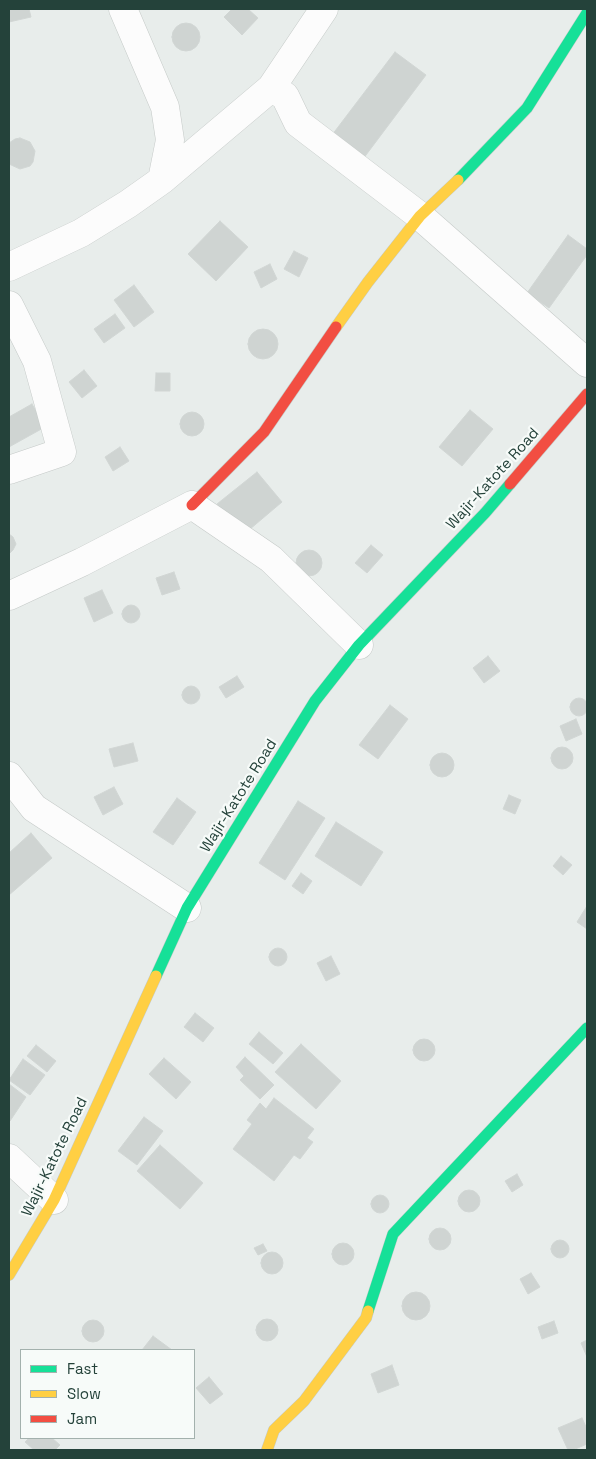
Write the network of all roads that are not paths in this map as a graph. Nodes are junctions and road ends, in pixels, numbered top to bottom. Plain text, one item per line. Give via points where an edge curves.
1 (123, 9) edge
2 (324, 9) edge
3 (587, 13) edge
4 (272, 88) junction
5 (162, 180) junction
6 (420, 216) junction
7 (9, 267) edge
8 (9, 304) edge
9 (587, 363) edge
10 (587, 394) edge
11 (9, 470) edge
12 (192, 505) junction
13 (9, 596) edge
14 (359, 645) junction
15 (9, 776) edge
16 (188, 908) junction
17 (587, 1028) edge
18 (9, 1158) edge
19 (54, 1200) junction
20 (9, 1275) edge
21 (267, 1450) edge

1 - 5 street via 165,107 170,140
2 - 4 street
3 - 6 street via 527,108
4 - 5 street
4 - 6 street via 286,96 298,123
5 - 7 street via 81,233
6 - 9 street
6 - 12 street via 368,282 264,432
8 - 11 street via 37,361 62,452
10 - 14 street, Wajir-Katote Road via 485,513
12 - 13 street
12 - 14 street via 271,559
14 - 16 street, Wajir-Katote Road via 315,701
15 - 16 street via 34,808
16 - 19 street, Wajir-Katote Road
17 - 21 street via 394,1234 366,1318 304,1401 274,1430
18 - 19 street
19 - 20 street, Wajir-Katote Road

